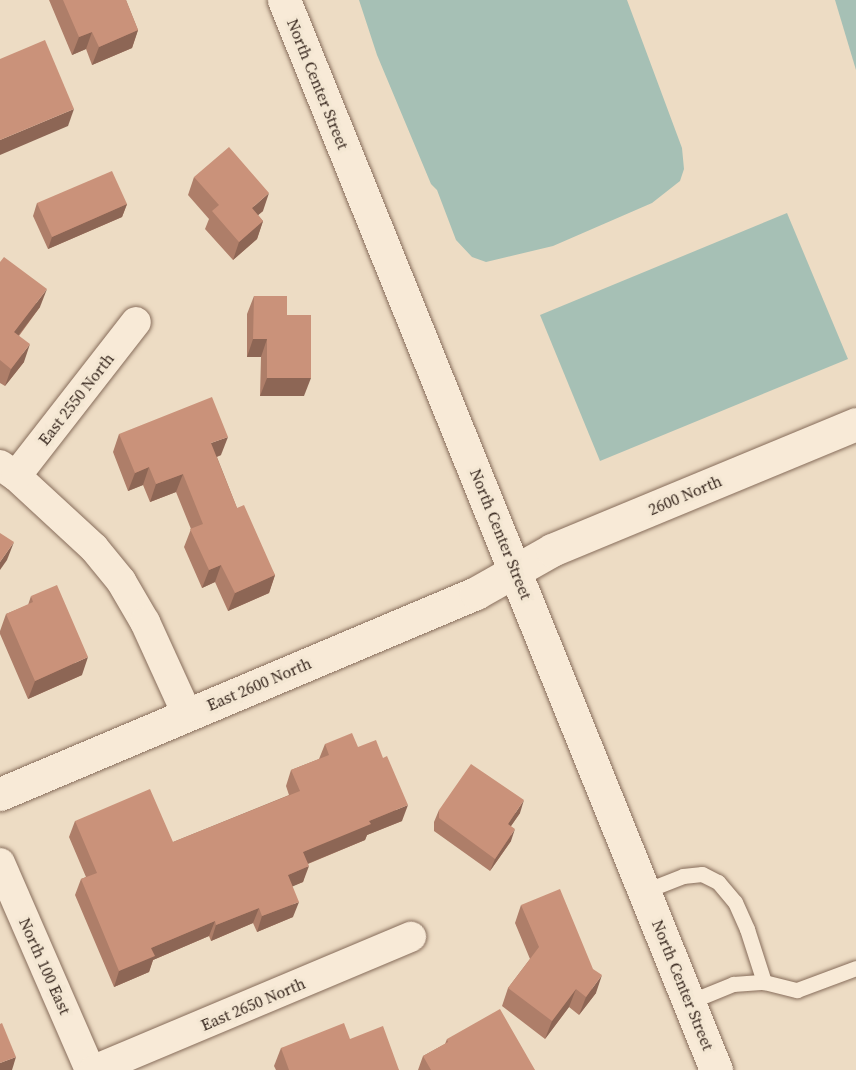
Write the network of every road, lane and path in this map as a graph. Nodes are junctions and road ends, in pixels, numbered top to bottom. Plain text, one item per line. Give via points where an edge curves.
1 (284, 0) edge
2 (136, 322) dead end
3 (856, 424) edge
4 (8, 470) edge
5 (516, 570) junction
6 (187, 714) junction
7 (0, 794) edge
8 (0, 863) edge
9 (645, 891) junction
10 (411, 937) dead end
11 (856, 968) edge
12 (764, 982) junction
13 (689, 1002) junction
14 (92, 1070) edge
15 (716, 1070) edge

1 - 5 street, North Center Street
2 - 4 street, East 2550 North
3 - 5 street, 2600 North via 552,550
4 - 6 street via 94,548 121,581 145,622
5 - 6 street, East 2600 North via 476,593
5 - 9 street, North Center Street
6 - 7 street, East 2600 North
8 - 14 street, North 100 East
9 - 12 lane via 683,876 702,874 718,882 735,902 747,928
9 - 13 street, North Center Street
10 - 14 street, East 2650 North
11 - 12 lane via 797,990
12 - 13 lane via 733,984
13 - 15 street, North Center Street

